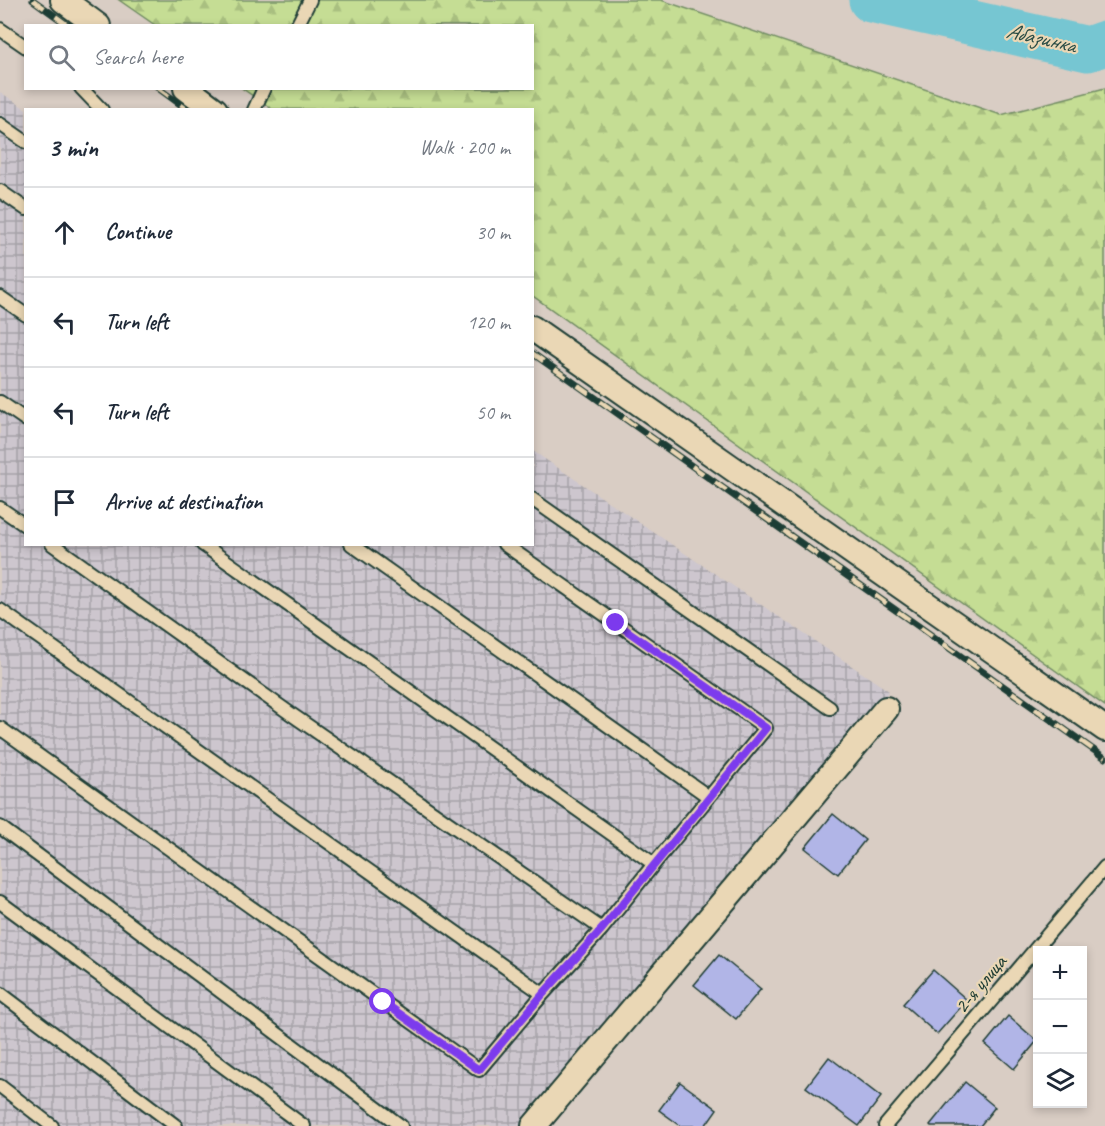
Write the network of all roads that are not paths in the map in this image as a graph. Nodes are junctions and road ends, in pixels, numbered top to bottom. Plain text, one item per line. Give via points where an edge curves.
1 (63, 0) edge
2 (310, 0) edge
3 (95, 24) edge
4 (298, 24) edge
5 (0, 29) edge
6 (24, 45) edge
7 (83, 90) edge
8 (189, 90) edge
9 (263, 90) edge
10 (100, 108) edge
11 (212, 108) edge
12 (255, 108) edge
13 (0, 124) edge
14 (24, 141) edge
15 (0, 191) edge
16 (24, 208) edge
17 (0, 297) edge
18 (24, 314) edge
19 (534, 329) edge
20 (0, 402) edge
21 (24, 419) edge
22 (534, 500) edge
23 (0, 508) edge
24 (24, 525) edge
25 (55, 546) edge
26 (205, 546) edge
27 (354, 546) edge
28 (507, 546) edge
29 (0, 610) edge
30 (830, 708) dead end
31 (885, 709) dead end
32 (0, 728) edge
33 (1105, 729) edge
34 (709, 797) junction
35 (0, 827) edge
36 (654, 864) junction
37 (1105, 867) edge
38 (0, 902) edge
39 (602, 929) junction
40 (0, 993) edge
41 (543, 994) junction
42 (1, 1090) edge
43 (52, 1126) edge
44 (176, 1126) edge
45 (304, 1126) edge
46 (401, 1126) edge
47 (534, 1126) edge
48 (885, 1126) edge

1 - 3 street
2 - 4 lane
5 - 6 lane
7 - 10 lane
8 - 11 street
9 - 12 lane
13 - 14 lane
15 - 16 lane
17 - 18 lane
19 - 33 street
20 - 21 lane
22 - 30 lane
23 - 24 lane
25 - 39 lane
26 - 36 lane
27 - 34 lane
28 - 34 lane via 766,728
29 - 41 lane
31 - 47 street
32 - 41 lane via 479,1070
34 - 36 lane
35 - 46 lane
36 - 39 lane
37 - 48 lane, 2-я улица
38 - 45 lane
39 - 41 lane
40 - 44 lane
42 - 43 lane

